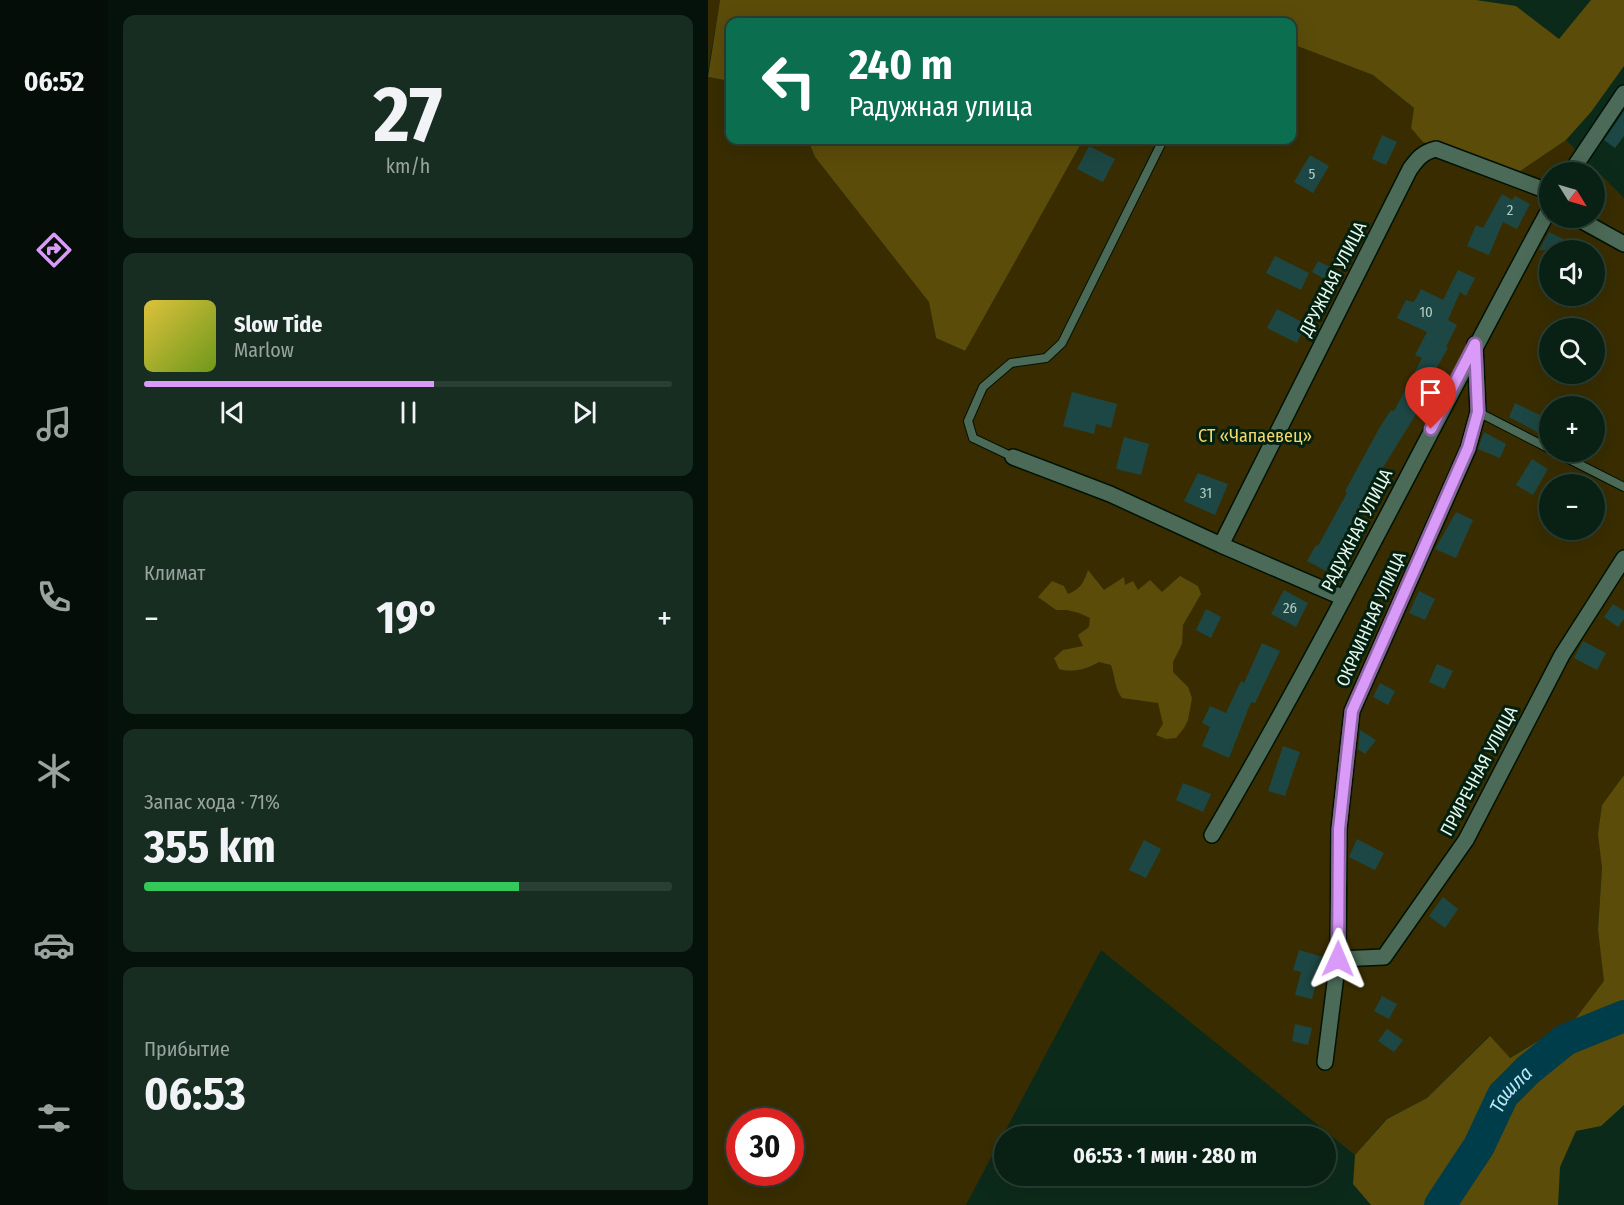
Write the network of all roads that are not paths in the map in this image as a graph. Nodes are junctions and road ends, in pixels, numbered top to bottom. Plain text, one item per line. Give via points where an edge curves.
1 (1624, 93) edge
2 (1161, 144) edge
3 (1578, 162) edge
4 (1539, 188) edge
5 (1539, 228) edge
6 (1594, 228) edge
7 (1624, 244) edge
8 (1475, 344) junction
9 (1478, 412) junction
10 (1539, 443) edge
11 (1013, 457) joint
12 (1575, 462) edge
13 (1624, 487) edge
14 (1221, 545) junction
15 (1624, 558) edge
16 (1344, 598) junction
17 (1212, 836) dead end
18 (1338, 959) junction
19 (1325, 1062) dead end

1 - 3 street
2 - 11 lane via 1062,343 1046,358 1011,363 982,387 968,421 973,438
4 - 14 street, ДРУЖНАЯ УЛИЦА via 1436,149 1418,158
5 - 8 street, РАДУЖНАЯ УЛИЦА
6 - 7 street
8 - 9 street, ОКРАИННАЯ УЛИЦА
8 - 16 street, РАДУЖНАЯ УЛИЦА
9 - 10 lane
9 - 18 street, ОКРАИННАЯ УЛИЦА via 1468,448 1352,711 1339,829
11 - 14 street via 1110,494
12 - 13 lane
14 - 16 street
15 - 18 street, ПРИРЕЧНАЯ УЛИЦА via 1562,655 1466,840 1384,957
16 - 17 street, РАДУЖНАЯ УЛИЦА
18 - 19 street, ОКРАИННАЯ УЛИЦА

